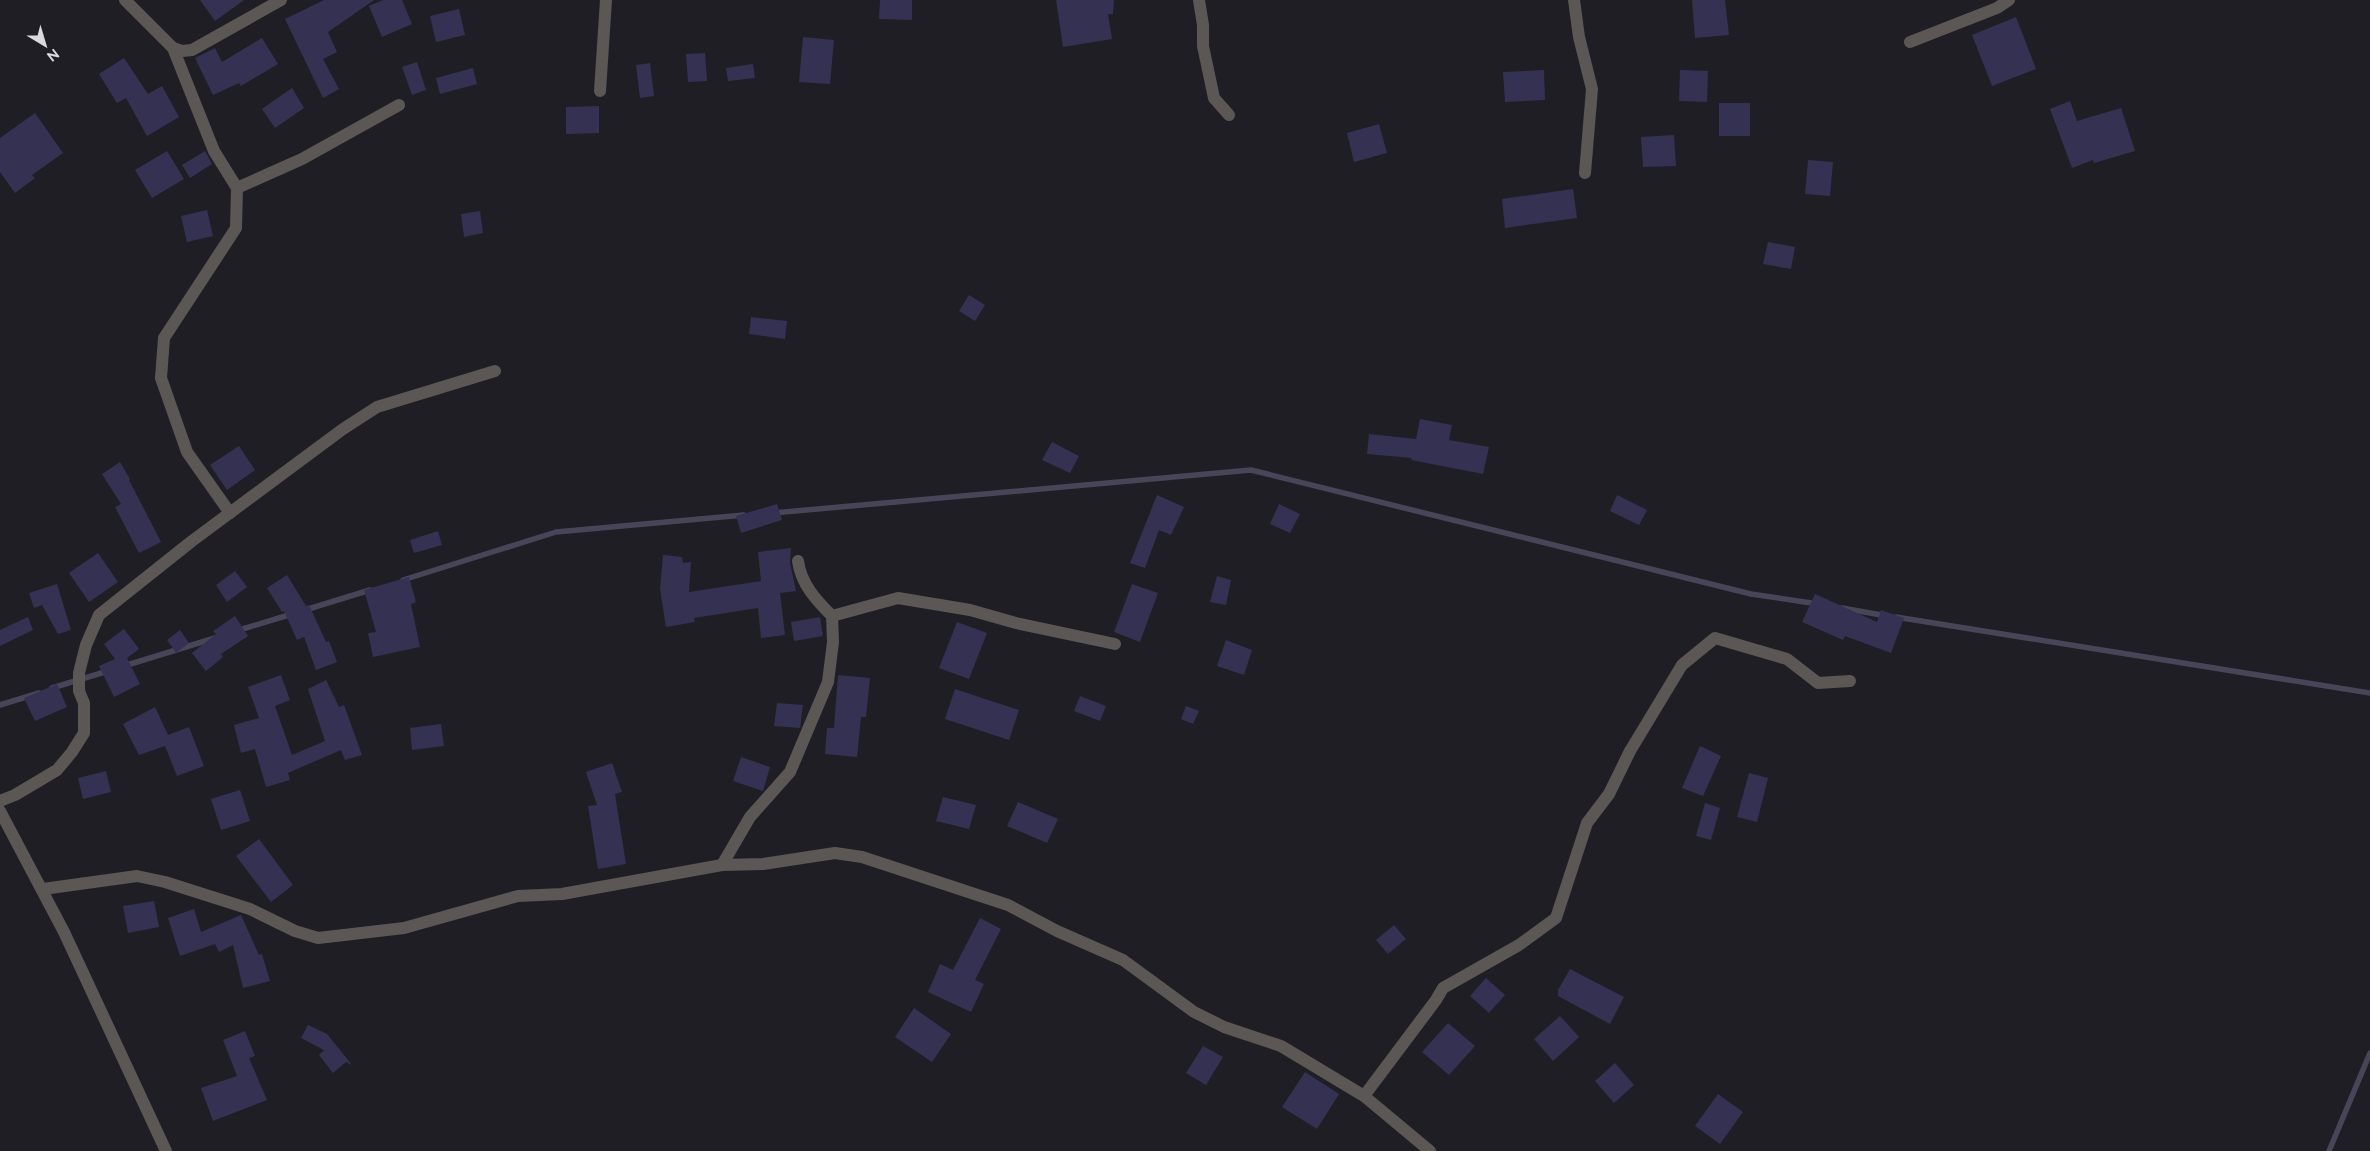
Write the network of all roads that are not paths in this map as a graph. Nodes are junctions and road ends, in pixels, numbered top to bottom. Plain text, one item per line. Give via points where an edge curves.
1 (125, 0) edge
2 (281, 0) edge
3 (606, 0) edge
4 (1199, 0) edge
5 (1574, 0) edge
6 (2009, 0) edge
7 (1910, 42) dead end
8 (173, 48) junction
9 (600, 91) dead end
10 (399, 105) dead end
11 (1229, 115) dead end
12 (1585, 173) dead end
13 (237, 188) junction
14 (495, 370) dead end
15 (230, 513) junction
16 (798, 561) dead end
17 (832, 616) junction
18 (1116, 644) dead end
19 (1850, 681) dead end
20 (0, 801) edge
21 (0, 811) edge
22 (722, 865) junction
23 (43, 889) junction
24 (1364, 1096) junction
25 (166, 1151) edge
26 (1430, 1151) edge

1 - 8 street
2 - 8 street via 192,50
3 - 9 street
4 - 11 street via 1214,98
5 - 12 street via 1579,38 1592,89
6 - 7 street via 1997,8
8 - 13 street via 214,151
10 - 13 street via 302,159
13 - 15 street via 236,228 164,338 161,378 188,452
14 - 15 street via 377,407 343,428
15 - 20 street via 99,615 86,645 79,673 84,733 57,770
16 - 17 street via 800,576
17 - 18 street via 898,598 970,610
17 - 22 street via 833,642 828,682 790,772 750,816
19 - 24 street via 1818,683 1787,659 1715,638 1682,665 1609,794 1587,823 1556,918 1519,945 1443,988
21 - 23 street
22 - 23 street via 562,894 518,896 404,928 318,938 295,931 250,909 137,876
22 - 24 street via 763,864 835,853 862,857 1008,905 1123,960 1194,1012 1224,1027 1281,1046
23 - 25 street
24 - 26 street

